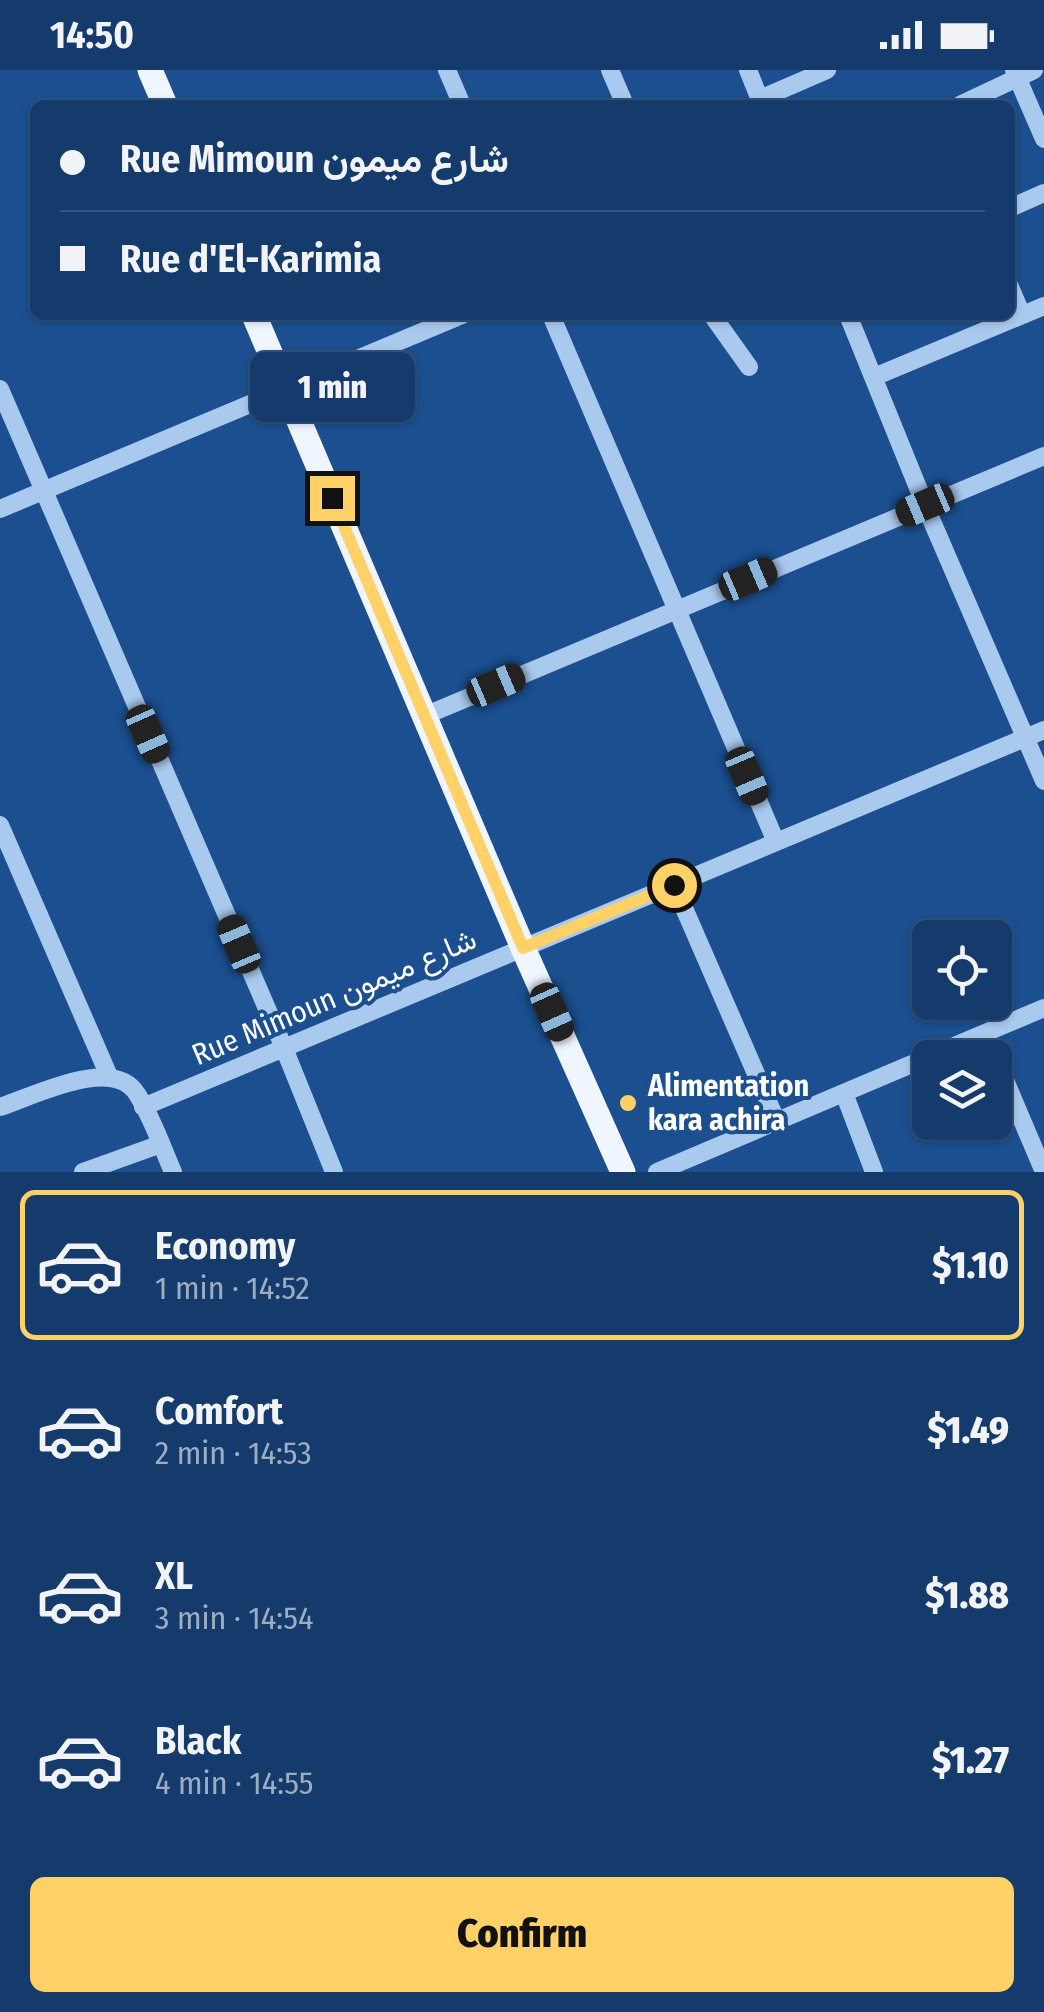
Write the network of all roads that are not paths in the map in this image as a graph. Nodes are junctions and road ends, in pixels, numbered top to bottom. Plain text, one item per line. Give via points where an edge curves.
1 (150, 70) edge
2 (447, 70) edge
3 (610, 70) edge
4 (748, 70) edge
5 (827, 70) edge
6 (1022, 73) edge
7 (163, 100) edge
8 (460, 100) edge
9 (623, 100) edge
10 (760, 100) edge
11 (765, 100) edge
12 (970, 100) edge
13 (1044, 138) edge
14 (1044, 194) edge
15 (1015, 206) edge
16 (1015, 299) edge
17 (1044, 306) edge
18 (1022, 315) junction
19 (1015, 318) edge
20 (256, 320) edge
21 (450, 320) edge
22 (553, 320) edge
23 (715, 320) edge
24 (850, 320) edge
25 (1010, 320) edge
26 (749, 368) dead end
27 (874, 378) junction
28 (286, 388) junction
29 (0, 389) edge
30 (1044, 456) edge
31 (42, 490) junction
32 (925, 505) junction
33 (0, 509) edge
34 (676, 608) junction
35 (424, 716) junction
36 (1044, 730) edge
37 (1025, 738) junction
38 (1044, 782) edge
39 (0, 825) edge
40 (776, 842) junction
41 (674, 885) junction
42 (523, 948) junction
43 (1044, 1008) edge
44 (985, 1033) junction
45 (284, 1048) junction
46 (109, 1076) junction
47 (844, 1092) junction
48 (0, 1107) edge
49 (143, 1107) junction
50 (776, 1122) junction
51 (160, 1144) junction
52 (83, 1172) edge
53 (173, 1172) edge
54 (334, 1172) edge
55 (623, 1172) edge
56 (658, 1172) edge
57 (874, 1172) edge
58 (1044, 1172) edge

1 - 7 main road
2 - 8 street
3 - 9 street
4 - 10 street
5 - 11 street
6 - 12 street
6 - 13 street
14 - 15 street
16 - 18 street
17 - 18 street
18 - 19 street
20 - 28 main road
21 - 28 street
22 - 34 street
23 - 26 street
24 - 27 street
25 - 27 street
27 - 32 street
28 - 31 street
28 - 35 main road
29 - 31 street
30 - 32 street
31 - 33 street
31 - 45 street
32 - 34 street
32 - 37 street
34 - 35 street
34 - 40 street
35 - 42 main road
36 - 37 street, Rue Mimoun شارع ميمون
37 - 38 street
37 - 40 street, Rue Mimoun شارع ميمون
39 - 46 street
40 - 41 street, Rue Mimoun شارع ميمون
41 - 42 street, Rue Mimoun شارع ميمون
41 - 50 street
42 - 45 street, Rue Mimoun شارع ميمون
42 - 55 main road
43 - 44 street
44 - 47 street
44 - 58 street
45 - 49 street, Rue Mimoun شارع ميمون
45 - 54 street
46 - 48 street
46 - 49 street via 136,1090
47 - 50 street
47 - 57 street
49 - 51 street
50 - 56 street
51 - 52 street
51 - 53 street

